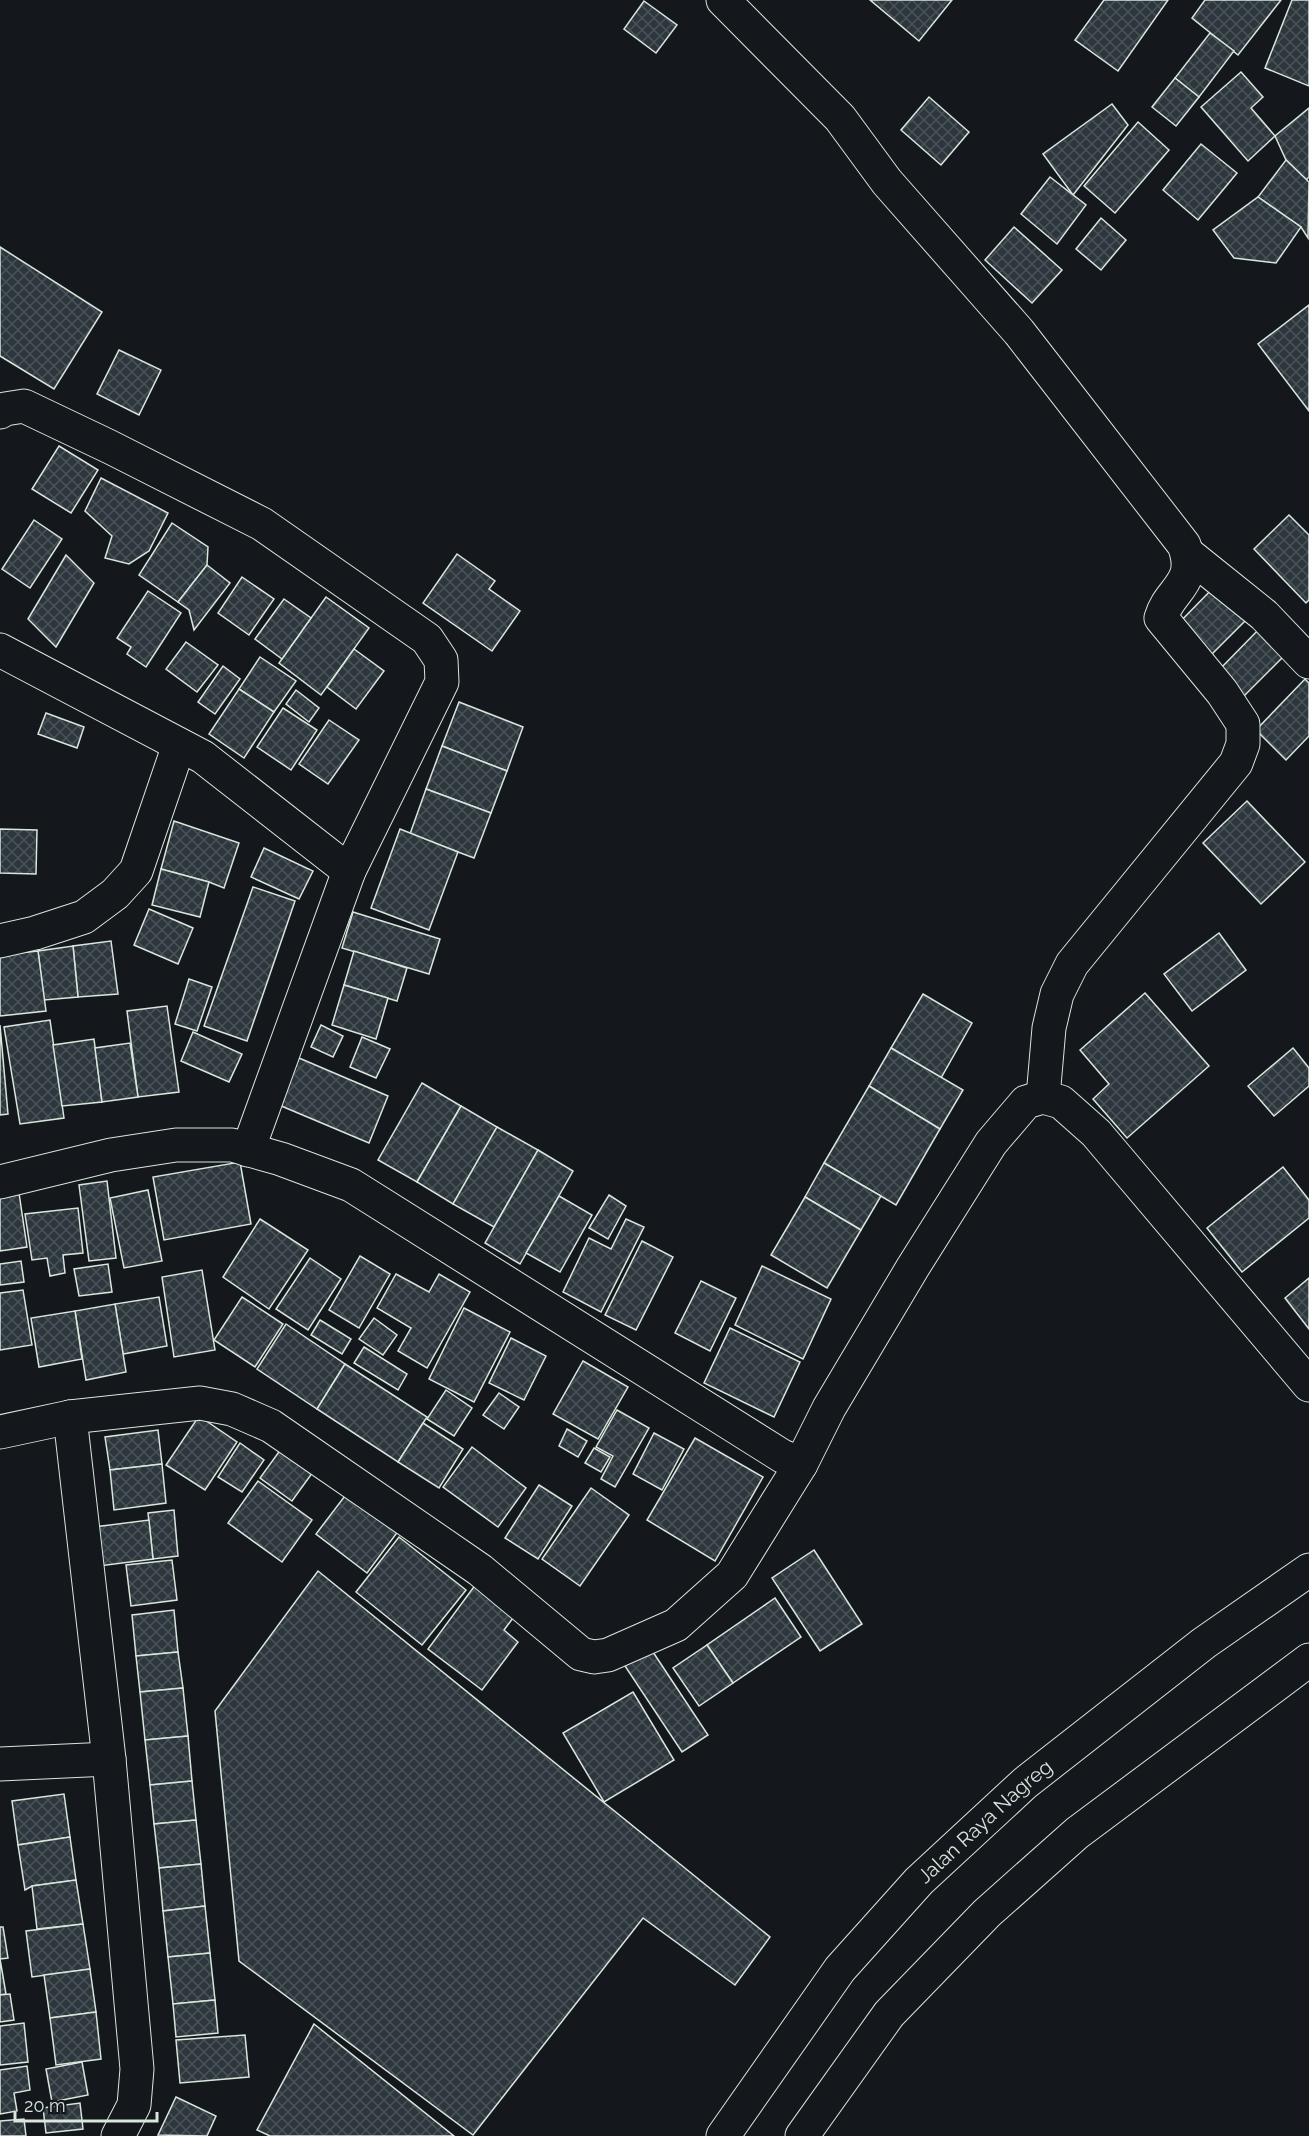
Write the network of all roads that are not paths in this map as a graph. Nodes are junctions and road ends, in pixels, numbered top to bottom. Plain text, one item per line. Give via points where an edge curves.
1 (723, 0) edge
2 (0, 412) edge
3 (1188, 554) junction
4 (0, 650) edge
5 (1309, 662) edge
6 (178, 745) junction
7 (349, 871) junction
8 (0, 941) edge
9 (1042, 1097) junction
10 (248, 1150) junction
11 (0, 1182) edge
12 (1309, 1386) edge
13 (70, 1417) junction
14 (0, 1432) edge
15 (801, 1464) junction
16 (1309, 1570) edge
17 (1309, 1660) edge
18 (109, 1759) junction
19 (0, 1764) edge
20 (118, 2136) edge
21 (723, 2136) edge
22 (802, 2136) edge

1 - 3 main road via 840,118 887,182 1019,332
2 - 7 main road via 24,406 262,524 427,639 441,660 442,682
3 - 5 main road via 1264,615
3 - 9 main road via 1190,565 1161,618 1238,716 1243,724 1244,744 1236,763 1072,964 1057,994 1049,1028
4 - 6 main road
6 - 7 main road via 203,758
6 - 8 main road via 136,871 115,894 84,917
7 - 10 main road
9 - 12 main road via 1061,1102 1095,1133
9 - 15 main road via 1026,1102 991,1143 828,1408
10 - 11 main road via 232,1145 176,1145 111,1155
10 - 15 main road via 351,1185 782,1456
13 - 14 main road
13 - 15 main road via 200,1403 232,1408 281,1433 480,1570 581,1654 594,1657 608,1655 676,1625 732,1575
13 - 18 main road
16 - 21 main road, Jalan Raya Nagreg via 1204,1643 1025,1783 919,1881 840,1969
17 - 22 main road via 1077,1833 987,1913 889,2014
18 - 19 main road
18 - 20 main road via 137,2069 134,2104

